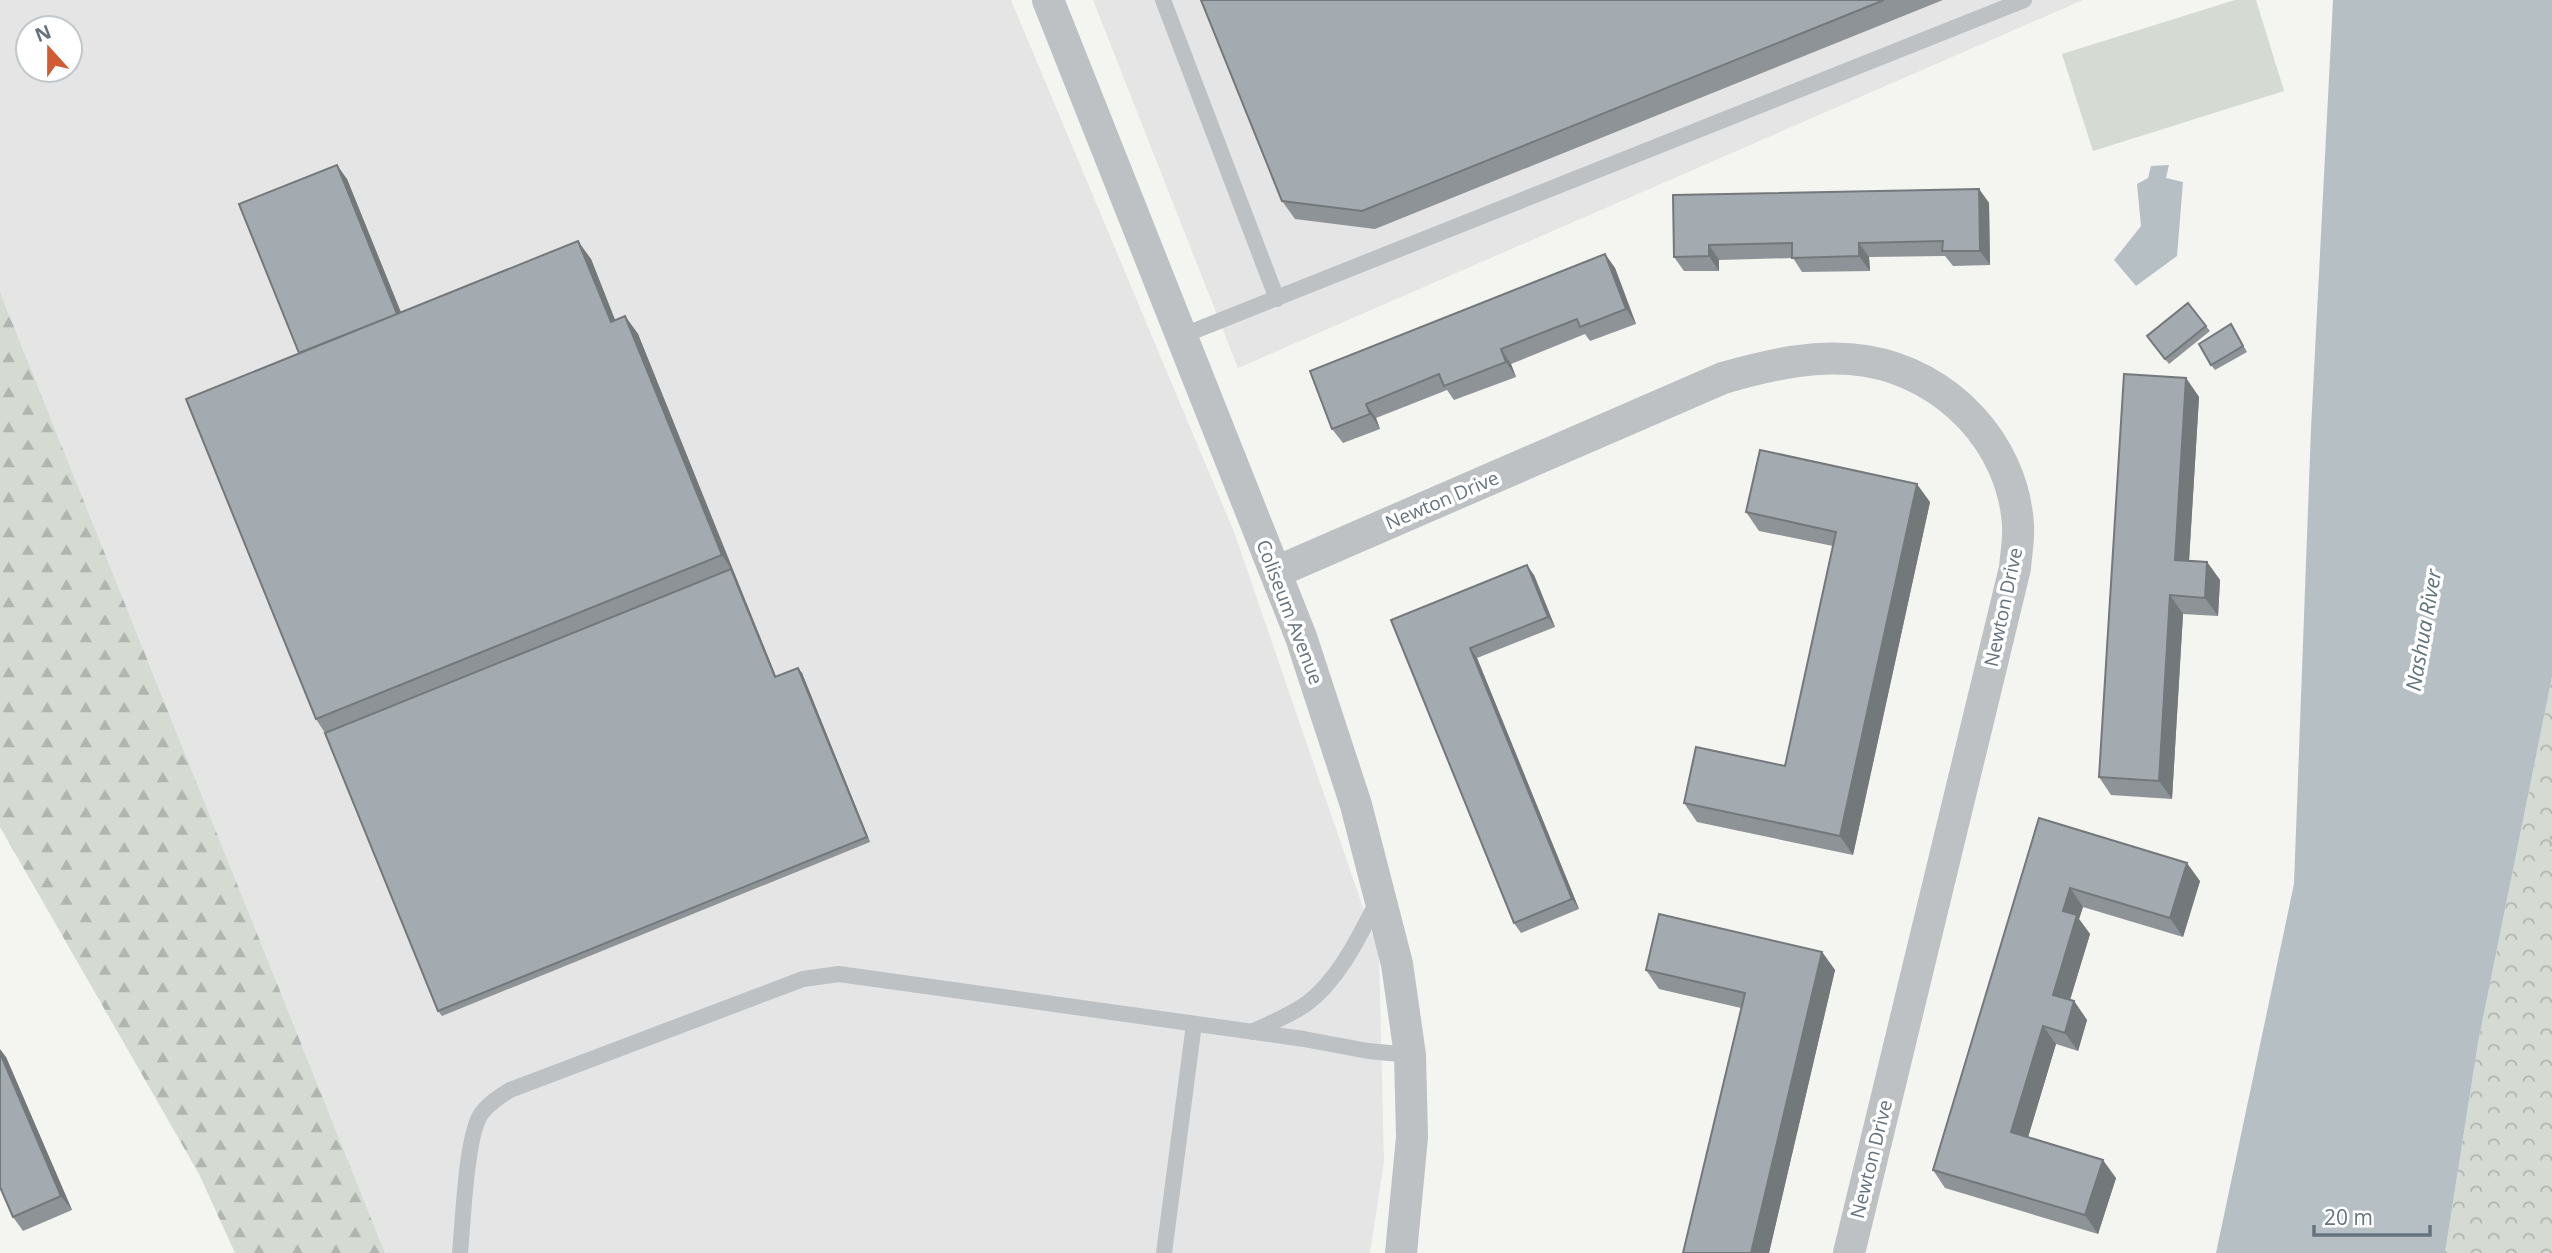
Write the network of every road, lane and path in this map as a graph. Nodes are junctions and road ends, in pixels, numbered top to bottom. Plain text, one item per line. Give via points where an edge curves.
1 (1048, 0) edge
2 (1163, 0) edge
3 (2024, 0) edge
4 (1277, 299) junction
5 (1184, 335) junction
6 (1276, 572) junction
7 (2552, 836) edge
8 (2552, 851) edge
9 (1381, 895) junction
10 (1194, 1024) junction
11 (1252, 1032) junction
12 (1410, 1055) junction
13 (460, 1253) edge
14 (1164, 1253) edge
15 (1401, 1253) edge
16 (1849, 1253) edge

1 - 5 street, Coliseum Avenue
2 - 4 lane
3 - 4 lane
4 - 5 lane
5 - 6 street, Coliseum Avenue
6 - 9 street, Coliseum Avenue via 1330,718
6 - 16 street, Newton Drive via 1723,378 1771,365 1818,359 1865,361 1908,372 1942,391 1982,430 2000,458 2013,493 2018,526 2015,568
7 - 8 path
9 - 11 lane via 1356,943 1328,982 1307,1004
9 - 12 street, Coliseum Avenue
10 - 11 lane
10 - 13 lane via 839,974 803,979 510,1090 492,1102 480,1116 473,1138
10 - 14 lane
11 - 12 lane
12 - 15 street, Coliseum Avenue via 1412,1137

